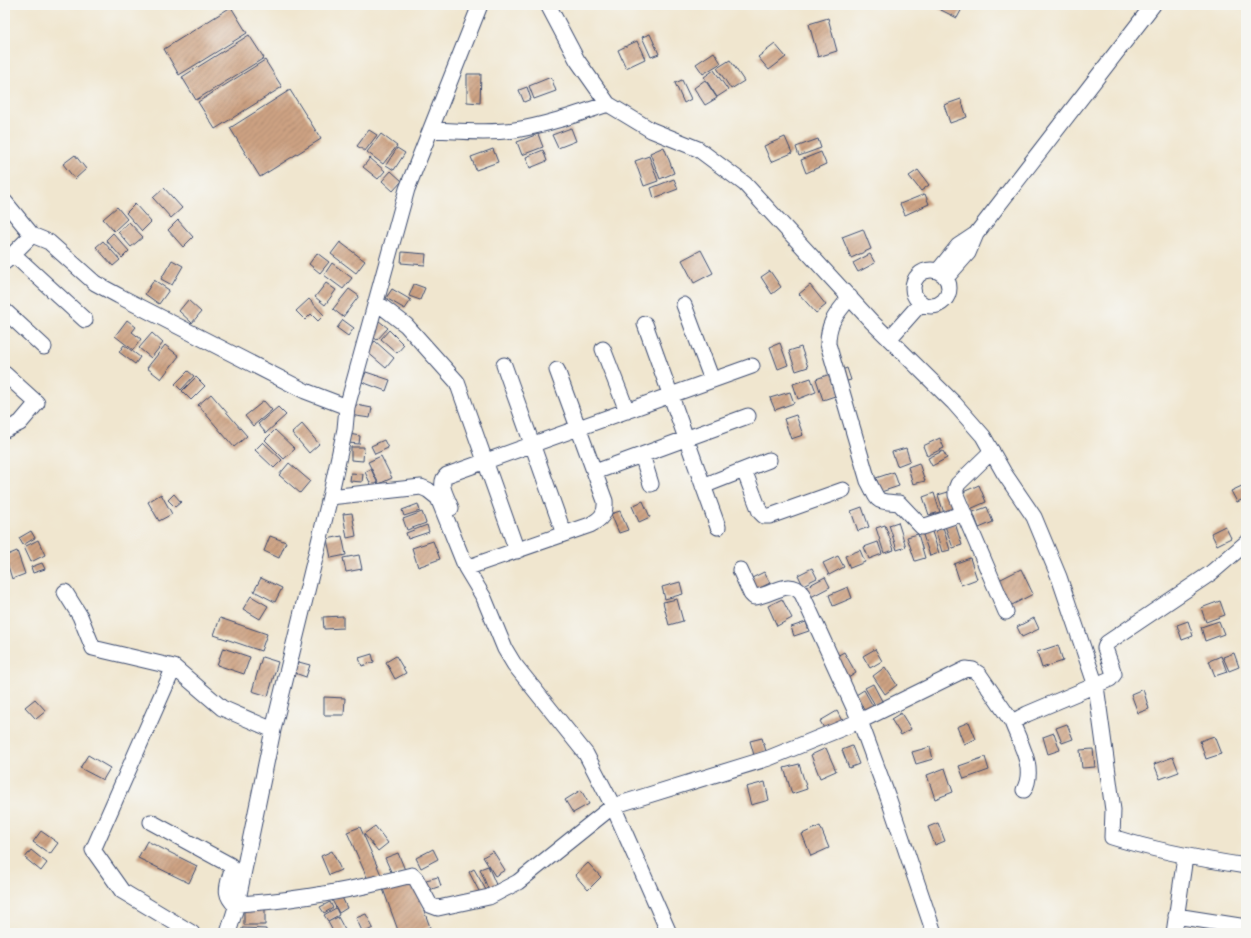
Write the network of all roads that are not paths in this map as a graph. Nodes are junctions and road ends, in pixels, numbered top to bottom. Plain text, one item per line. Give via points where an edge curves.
1 (480, 5) edge
2 (548, 5) edge
3 (1153, 5) edge
4 (608, 104) junction
5 (432, 130) junction
6 (5, 202) edge
7 (32, 235) junction
8 (9, 258) edge
9 (942, 274) junction
10 (850, 297) junction
11 (376, 302) junction
12 (921, 303) junction
13 (684, 305) dead end
14 (5, 311) edge
15 (85, 320) dead end
16 (645, 324) dead end
17 (889, 339) junction
18 (44, 347) dead end
19 (603, 349) dead end
20 (504, 365) dead end
21 (752, 366) dead end
22 (557, 370) dead end
23 (5, 374) edge
24 (712, 380) junction
25 (670, 395) junction
26 (347, 407) junction
27 (627, 411) junction
28 (748, 416) dead end
29 (579, 428) junction
30 (5, 430) edge
31 (686, 439) junction
32 (532, 445) junction
33 (992, 451) junction
34 (642, 455) junction
35 (769, 460) dead end
36 (486, 462) junction
37 (744, 470) junction
38 (595, 472) junction
39 (651, 484) dead end
40 (703, 486) junction
41 (843, 490) dead end
42 (330, 497) junction
43 (964, 513) junction
44 (718, 527) dead end
45 (564, 534) junction
46 (1246, 543) edge
47 (517, 550) junction
48 (470, 567) junction
49 (740, 570) dead end
50 (65, 592) dead end
51 (1006, 612) dead end
52 (174, 667) junction
53 (1096, 686) junction
54 (860, 721) junction
55 (1012, 722) junction
56 (274, 730) junction
57 (1024, 790) dead end
58 (613, 806) junction
59 (151, 822) dead end
60 (1185, 857) junction
61 (1246, 866) edge
62 (237, 906) junction
63 (1176, 916) junction
64 (1246, 927) edge
65 (192, 933) edge
66 (228, 933) edge
67 (669, 933) edge
68 (934, 933) edge
69 (1174, 933) edge

1 - 5 street
2 - 4 street via 576,60
3 - 9 street via 976,234 968,253
4 - 5 street via 580,114 516,130
4 - 10 street via 651,130 698,149 745,184
5 - 11 street via 407,189
6 - 7 street
7 - 8 street
7 - 26 street via 49,242 96,283 118,296 305,391
8 - 15 street
9 - 12 street via 949,287 947,297 940,304 930,306
9 - 12 street via 928,270 918,275 913,284 914,295
10 - 17 street
10 - 43 street via 831,322 828,344 868,481 878,500 882,503 899,503 922,527
11 - 26 street
11 - 36 street via 406,325 457,382
12 - 17 street
13 - 24 street
14 - 18 street
16 - 25 street
17 - 33 street via 954,403 983,436
19 - 27 street
20 - 32 street
21 - 24 street
22 - 29 street
23 - 30 street via 37,403 20,422
24 - 25 street
25 - 27 street
25 - 31 street
26 - 42 street via 345,429
27 - 29 street
28 - 31 street
29 - 32 street
29 - 38 street
31 - 34 street
31 - 40 street
32 - 36 street
32 - 45 street
33 - 43 street via 958,484 956,495
33 - 53 street via 1034,516 1059,577
34 - 38 street
34 - 39 street
35 - 37 street
36 - 47 street
36 - 48 street via 447,475 443,478 442,484
37 - 40 street
37 - 41 street via 760,512 764,516
38 - 45 street via 606,501 606,510 598,520
40 - 44 street
42 - 48 street via 421,487 428,490 438,498
42 - 56 street
43 - 51 street
45 - 47 street
46 - 53 street via 1211,573 1107,643 1105,648 1113,676
47 - 48 street
48 - 58 street via 505,649 514,664 580,744
49 - 54 street via 754,597 790,586 798,589
50 - 52 street via 80,616 93,648
52 - 56 street via 222,708
52 - 65 street via 93,850 122,891
53 - 55 street
53 - 60 street via 1113,810 1112,837
54 - 55 street via 966,669 979,674
54 - 58 street via 769,758
54 - 68 street
55 - 57 street via 1030,771 1029,781
56 - 62 street
58 - 62 street via 518,882 489,897 433,907 412,876 363,888 282,902
58 - 67 street
59 - 62 street via 230,865 232,869 227,893 229,900
60 - 61 street
60 - 63 street
62 - 66 street
63 - 64 street
63 - 69 street

